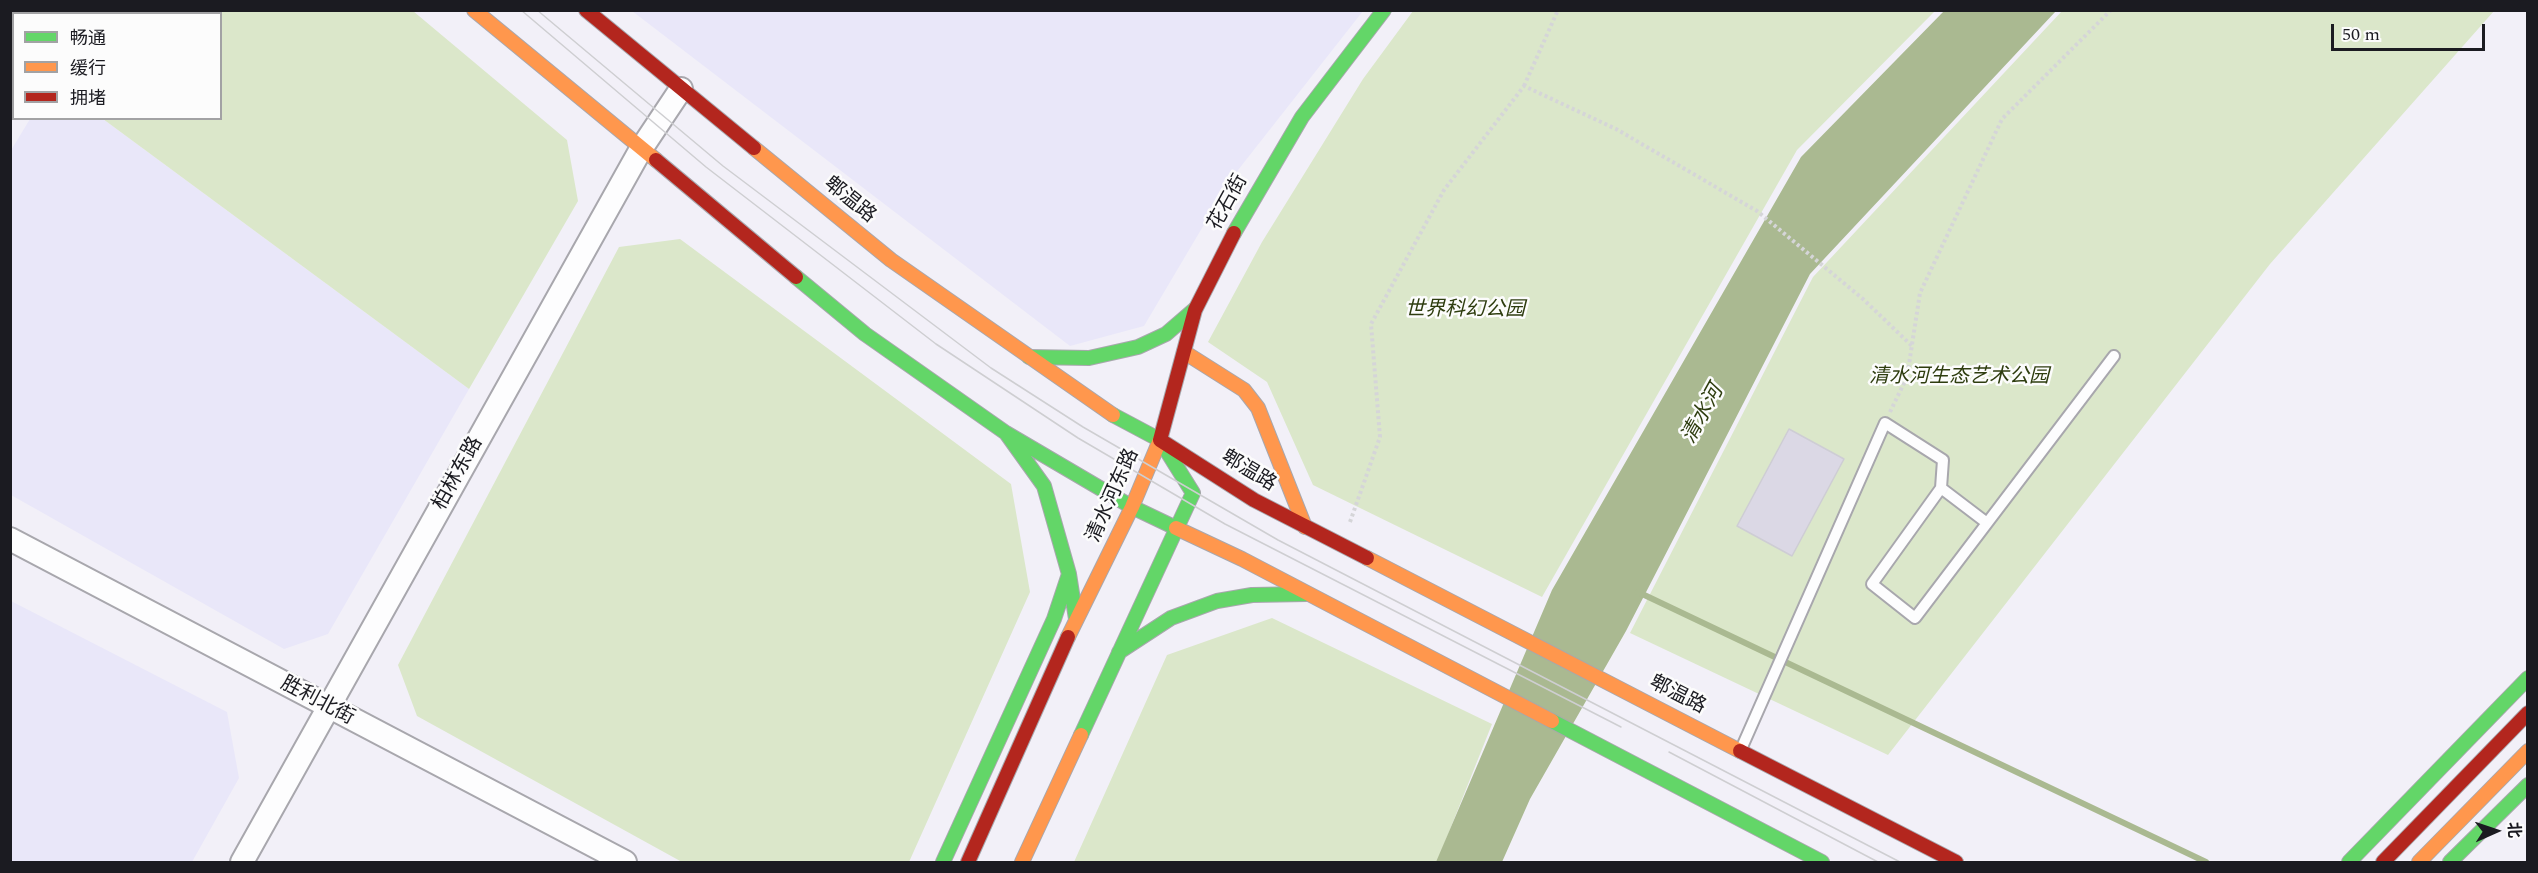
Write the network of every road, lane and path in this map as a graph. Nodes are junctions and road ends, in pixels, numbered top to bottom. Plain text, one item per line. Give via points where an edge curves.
1 (474, 10) edge
2 (586, 10) edge
3 (1384, 10) edge
4 (1558, 10) edge
5 (2111, 10) edge
6 (1524, 86) junction
7 (681, 89) junction
8 (641, 149) junction
9 (1195, 309) junction
10 (1912, 346) junction
11 (1184, 352) junction
12 (2114, 356) dead end
13 (1029, 357) junction
14 (1885, 423) junction
15 (1006, 433) junction
16 (1160, 440) junction
17 (1941, 488) junction
18 (1132, 507) junction
19 (1987, 523) junction
20 (1305, 527) junction
21 (1176, 528) junction
22 (10, 539) edge
23 (1341, 546) junction
24 (1069, 574) junction
25 (1308, 594) junction
26 (1077, 619) junction
27 (1119, 652) junction
28 (2528, 678) edge
29 (328, 708) junction
30 (2528, 713) edge
31 (1740, 750) junction
32 (2528, 751) edge
33 (2528, 784) edge
34 (242, 862) edge
35 (625, 862) edge
36 (943, 862) edge
37 (968, 862) edge
38 (1022, 862) edge
39 (1822, 862) edge
40 (1956, 862) edge
41 (2349, 862) edge
42 (2383, 862) edge
43 (2419, 862) edge
44 (2450, 862) edge

1 - 8 main road
2 - 7 main road, 郫温路
3 - 9 main road, 花石街 via 1302,117 1243,216
4 - 6 path
5 - 10 path via 2002,119 1920,293
6 - 10 path via 1616,129 1756,211 1863,299
6 - 23 path via 1444,190 1371,324 1380,437
7 - 8 street, 柏林东路
7 - 13 main road, 郫温路 via 891,260
8 - 15 main road via 865,334
8 - 29 street, 柏林东路
9 - 11 main road, 花石街
9 - 13 main road via 1166,334 1138,347 1089,358
10 - 14 path via 1907,377
11 - 16 main road, 花石街
11 - 20 main road via 1244,390 1258,408
12 - 19 lane
13 - 16 main road, 郫温路 via 1108,412
14 - 17 lane via 1942,460
14 - 31 lane
15 - 18 main road
15 - 24 main road via 1044,486
16 - 18 main road, 清水河东路
16 - 20 main road, 郫温路 via 1254,500
16 - 21 main road, 清水河东路 via 1193,493
17 - 19 lane
17 - 19 lane via 1872,584 1915,618
18 - 21 main road
18 - 26 main road, 清水河东路
20 - 23 main road, 郫温路
21 - 25 main road
21 - 27 main road, 清水河东路
22 - 29 street, 胜利北街
23 - 31 main road, 郫温路
24 - 26 main road
24 - 36 main road via 1054,619
25 - 27 main road via 1252,595 1217,601 1171,618
25 - 39 main road
26 - 37 main road, 清水河东路
27 - 38 main road, 清水河东路
28 - 41 main road
29 - 34 street, 柏林东路
29 - 35 street, 胜利北街
30 - 42 main road
31 - 40 main road, 郫温路
32 - 43 main road
33 - 44 main road

